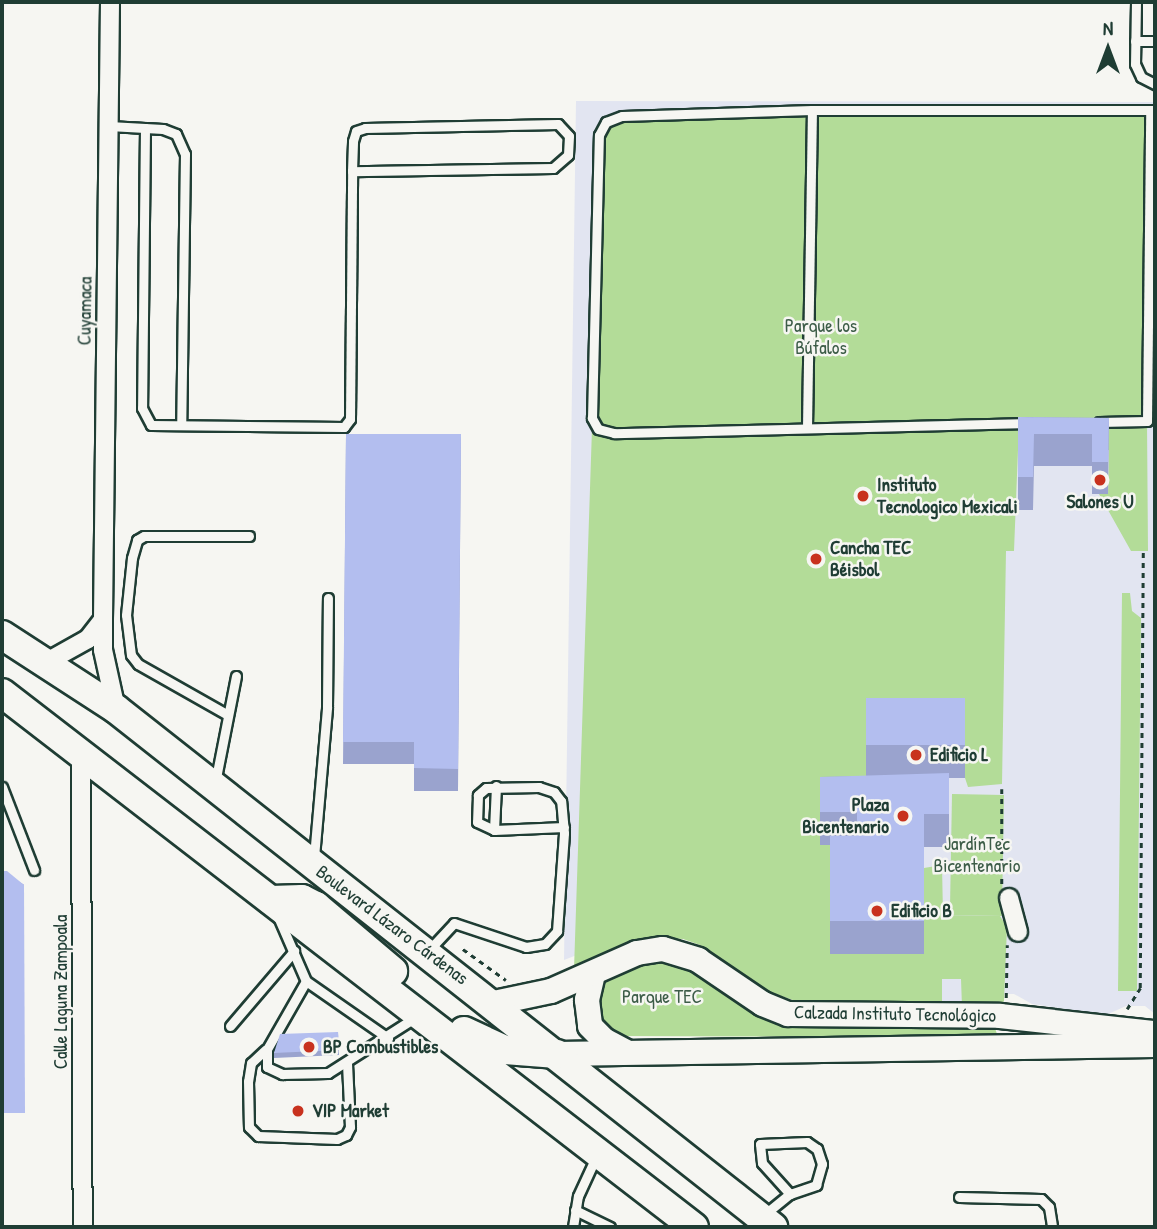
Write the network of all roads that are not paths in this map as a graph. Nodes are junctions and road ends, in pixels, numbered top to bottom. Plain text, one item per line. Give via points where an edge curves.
1 (110, 2) edge
2 (1136, 2) edge
3 (1136, 41) junction
4 (1155, 41) edge
5 (1155, 84) edge
6 (812, 110) junction
7 (1153, 110) edge
8 (109, 126) junction
9 (145, 128) junction
10 (352, 171) junction
11 (1093, 422) edge
12 (1038, 423) edge
13 (181, 425) junction
14 (807, 427) junction
15 (249, 536) dead end
16 (328, 598) dead end
17 (103, 620) junction
18 (2, 635) edge
19 (45, 663) junction
20 (236, 676) dead end
21 (3, 698) edge
22 (116, 709) junction
23 (228, 715) junction
24 (81, 756) junction
25 (496, 786) junction
26 (2, 787) edge
27 (214, 788) junction
28 (564, 827) junction
29 (494, 830) junction
30 (313, 866) junction
31 (34, 870) dead end
32 (1006, 894) road end
33 (271, 900) junction
34 (1012, 936) road end
35 (294, 951) junction
36 (427, 952) junction
37 (593, 974) junction
38 (306, 981) junction
39 (494, 1003) junction
40 (1000, 1011) junction
41 (420, 1014) junction
42 (230, 1026) dead end
43 (1155, 1032) edge
44 (388, 1038) junction
45 (1155, 1045) edge
46 (1000, 1047) junction
47 (267, 1049) junction
48 (625, 1051) junction
49 (557, 1054) junction
50 (347, 1063) junction
51 (598, 1152) junction
52 (790, 1194) junction
53 (959, 1196) dead end
54 (575, 1210) junction
55 (767, 1222) edge
56 (83, 1227) edge
57 (573, 1227) edge
58 (610, 1227) edge
59 (694, 1227) edge
60 (1052, 1227) edge

1 - 8 street, Cuyamaca
2 - 3 lane
3 - 4 lane
3 - 5 lane via 1135,64 1141,77
6 - 7 lane
6 - 14 lane
6 - 14 lane via 622,116 606,122 599,135 592,418 598,429 614,433
7 - 11 lane via 1147,421
8 - 9 lane
8 - 17 street, Cuyamaca
9 - 13 lane via 176,134 185,154
9 - 13 lane via 142,408 151,425
10 - 10 lane via 553,168 568,155 569,136 558,124 365,128 356,131
10 - 13 lane via 350,419 335,429
12 - 14 lane
15 - 23 lane via 144,536 137,540 132,558 127,615 131,655 138,664
16 - 30 lane via 327,707
17 - 19 street via 89,639
17 - 22 street, Cuyamaca via 106,670
18 - 19 main road, Boulevard Lázaro Cárdenas
19 - 22 main road, Boulevard Lázaro Cárdenas
20 - 23 lane
21 - 24 main road
22 - 27 main road, Boulevard Lázaro Cárdenas
23 - 27 lane
24 - 33 main road
24 - 56 street, Calle Laguna Zampoala
25 - 28 lane via 554,792 561,801
25 - 29 lane
25 - 29 lane via 481,790 476,811 480,826
26 - 31 lane
27 - 30 main road, Boulevard Lázaro Cárdenas
28 - 29 lane
28 - 36 lane via 561,918 553,938 526,947 454,923
30 - 36 main road, Boulevard Lázaro Cárdenas
32 - 34 street
33 - 35 lane
33 - 41 main road
33 - 49 main road via 302,899 316,906 461,1029 483,1042 519,1053
35 - 38 lane
35 - 42 lane
36 - 39 main road, Boulevard Lázaro Cárdenas
37 - 39 street, Calzada Instituto Tecnológico via 551,991
37 - 40 street, Calzada Instituto Tecnológico via 636,953 663,949 698,960 762,1004 788,1014
37 - 48 street via 587,1000 590,1026 604,1041
38 - 44 lane
38 - 47 lane
39 - 49 main road, Boulevard Lázaro Cárdenas
40 - 43 street, Calzada Instituto Tecnológico
40 - 46 street via 1007,1029
41 - 44 lane
41 - 51 main road
44 - 50 lane
45 - 46 street, Calzada Instituto Tecnológico
46 - 48 street, Calzada Instituto Tecnológico
47 - 50 lane via 267,1067 282,1074 328,1073
47 - 50 lane via 251,1063 248,1081 249,1127 258,1136 337,1139 346,1135 351,1127
48 - 49 street, Calzada Instituto Tecnológico
49 - 55 main road, Boulevard Lázaro Cárdenas
51 - 54 lane via 584,1177
51 - 59 main road
52 - 52 lane via 819,1182 822,1164 817,1149 798,1140 760,1144 762,1163
52 - 55 lane
53 - 60 lane via 1041,1199 1049,1207
54 - 57 lane
54 - 58 lane

